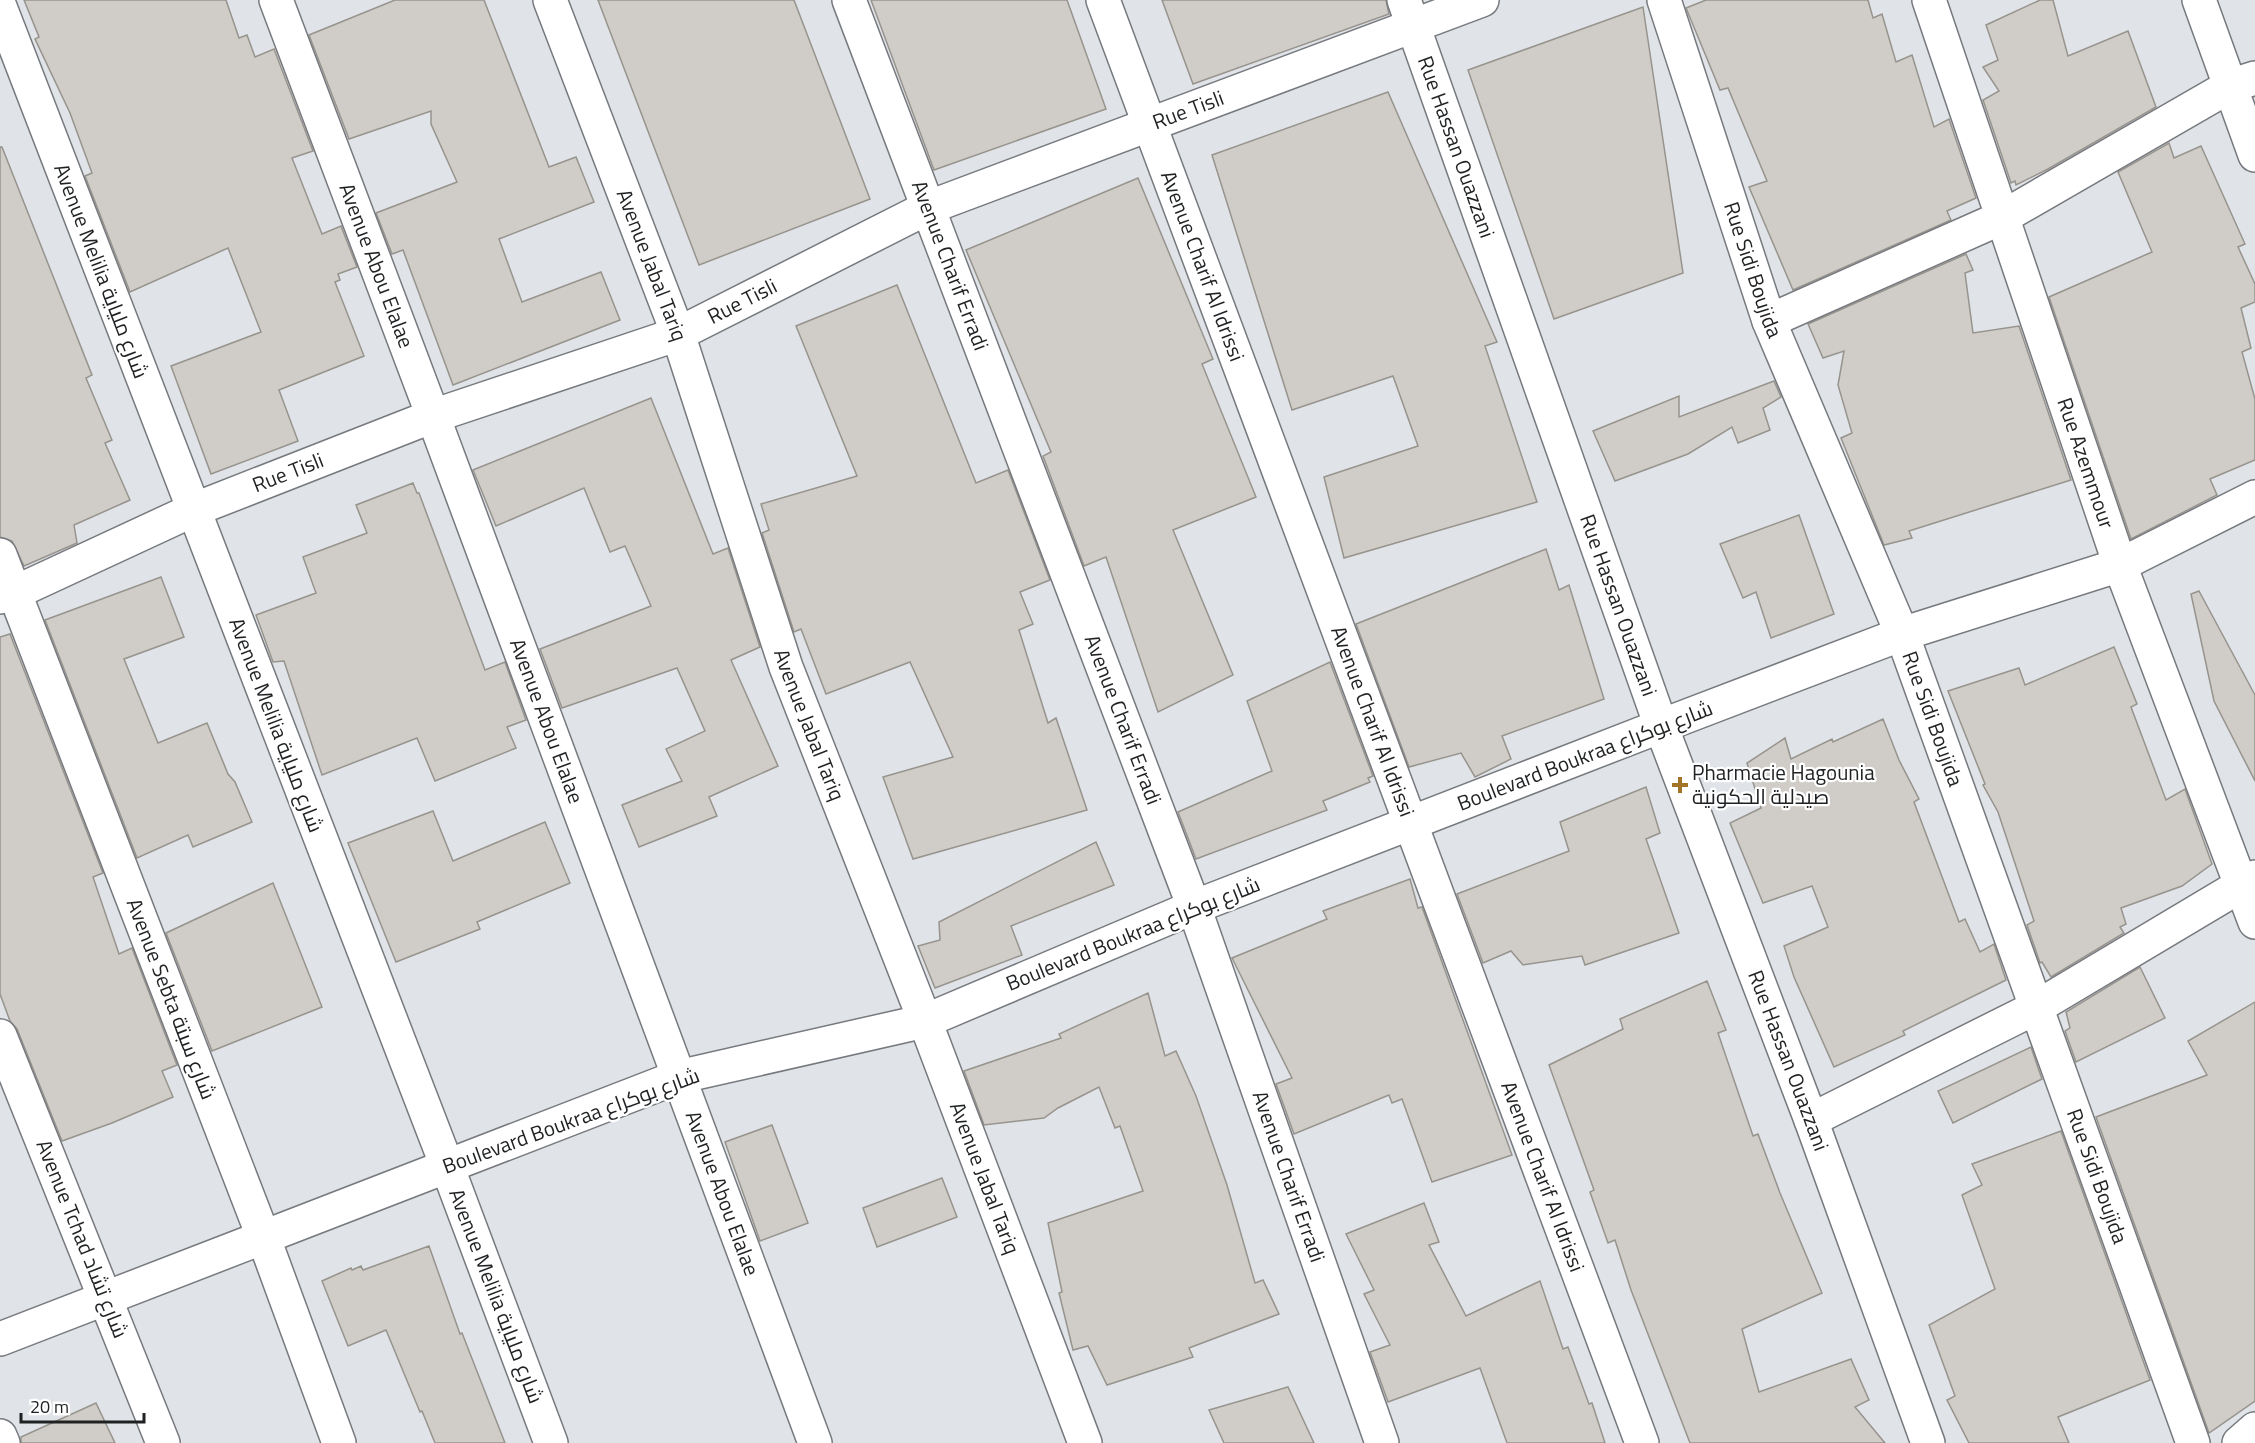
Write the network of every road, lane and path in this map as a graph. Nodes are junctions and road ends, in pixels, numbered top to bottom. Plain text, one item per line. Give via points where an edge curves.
1 (276, 0) edge
2 (550, 0) edge
3 (849, 0) edge
4 (1103, 0) edge
5 (1482, 0) edge
6 (1664, 0) edge
7 (1929, 0) edge
8 (2199, 0) edge
9 (0, 7) edge
10 (1409, 12) edge
11 (2243, 82) edge
12 (1151, 125) junction
13 (2255, 155) edge
14 (927, 208) junction
15 (2001, 218) junction
16 (1769, 321) junction
17 (678, 334) junction
18 (433, 416) junction
19 (2255, 497) edge
20 (193, 510) junction
21 (0, 555) edge
22 (2120, 565) junction
23 (7, 595) edge
24 (1902, 634) junction
25 (1661, 726) junction
26 (1411, 824) junction
27 (2247, 881) edge
28 (1194, 907) junction
29 (2255, 922) edge
30 (2037, 1007) junction
31 (925, 1021) junction
32 (0, 1036) edge
33 (678, 1077) junction
34 (1811, 1120) junction
35 (447, 1166) junction
36 (263, 1236) junction
37 (106, 1298) junction
38 (0, 1339) edge
39 (2255, 1429) edge
40 (0, 1436) edge
41 (3, 1443) edge
42 (163, 1443) edge
43 (339, 1443) edge
44 (551, 1443) edge
45 (815, 1443) edge
46 (1085, 1443) edge
47 (1382, 1443) edge
48 (1642, 1443) edge
49 (1928, 1443) edge
50 (2193, 1443) edge
51 (2239, 1443) edge

1 - 18 street, Avenue Abou Elalae
2 - 17 street, Avenue Jabal Tariq
3 - 14 street, Avenue Charif Erradi
4 - 12 street, Avenue Charif Al Idrissi
5 - 10 street, Rue Tisli
6 - 16 street, Rue Sidi Boujida
7 - 15 street, Rue Azemmour
8 - 11 street
9 - 20 street, Avenue Melilia شارع ملياية
10 - 12 street, Rue Tisli
10 - 25 street, Rue Hassan Ouazzani
11 - 13 street
11 - 15 street
12 - 14 street, Rue Tisli
12 - 26 street, Avenue Charif Al Idrissi
14 - 17 street, Rue Tisli
14 - 28 street, Avenue Charif Erradi
15 - 16 street
15 - 22 street, Rue Azemmour
16 - 24 street, Rue Sidi Boujida
17 - 18 street, Rue Tisli
17 - 31 street, Avenue Jabal Tariq via 786,667
18 - 20 street, Rue Tisli
18 - 33 street, Avenue Abou Elalae
19 - 22 street, Boulevard Boukraa شارع بوكراع
20 - 23 street, Rue Tisli
20 - 35 street, Avenue Melilia شارع ملياية
21 - 23 street, Avenue Sebta شارع سبتة
22 - 24 street, Boulevard Boukraa شارع بوكراع
22 - 27 street, Rue Azemmour
23 - 36 street, Avenue Sebta شارع سبتة
24 - 25 street, Boulevard Boukraa شارع بوكراع
24 - 30 street, Rue Sidi Boujida
25 - 26 street, Boulevard Boukraa شارع بوكراع
25 - 34 street, Rue Hassan Ouazzani
26 - 28 street, Boulevard Boukraa شارع بوكراع
26 - 48 street, Avenue Charif Al Idrissi
27 - 29 street, Rue Azemmour
27 - 30 street
28 - 31 street, Boulevard Boukraa شارع بوكراع
28 - 47 street, Avenue Charif Erradi
30 - 34 street
30 - 50 street, Rue Sidi Boujida
31 - 33 street, Boulevard Boukraa شارع بوكراع
31 - 46 street, Avenue Jabal Tariq
32 - 37 street, Avenue Tchad شارع تشاد
33 - 35 street, Boulevard Boukraa شارع بوكراع
33 - 45 street, Avenue Abou Elalae
34 - 49 street, Rue Hassan Ouazzani
35 - 36 street, Boulevard Boukraa شارع بوكراع
35 - 44 street, Avenue Melilia شارع ملياية
36 - 37 street, Boulevard Boukraa شارع بوكراع
36 - 43 street, Avenue Sebta شارع سبتة
37 - 38 street, Boulevard Boukraa شارع بوكراع
37 - 42 street, Avenue Tchad شارع تشاد
39 - 51 street
40 - 41 street

